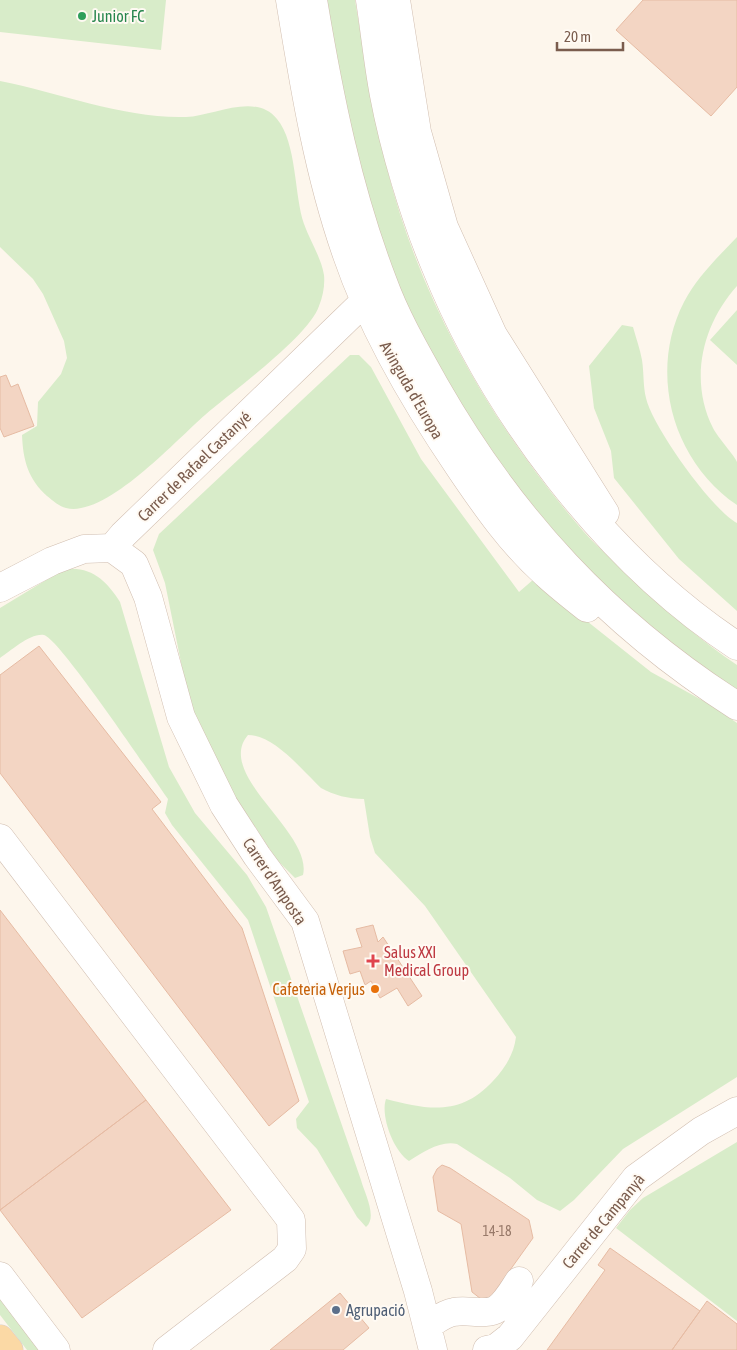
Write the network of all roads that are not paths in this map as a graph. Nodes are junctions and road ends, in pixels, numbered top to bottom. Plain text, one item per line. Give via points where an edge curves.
1 (290, 0) edge
2 (313, 0) edge
3 (370, 0) edge
4 (396, 0) edge
5 (364, 302) junction
6 (112, 548) junction
7 (638, 566) junction
8 (0, 588) edge
9 (737, 646) edge
10 (695, 679) junction
11 (737, 706) edge
12 (0, 838) edge
13 (737, 1111) edge
14 (0, 1276) edge
15 (519, 1281) dead end
16 (418, 1291) junction
17 (433, 1322) junction
18 (0, 1339) edge
19 (9, 1350) edge
20 (56, 1350) edge
21 (167, 1350) edge
22 (433, 1350) edge
23 (450, 1350) edge
24 (487, 1350) edge

1 - 5 street, Avinguda d'Europa via 319,156 346,253
2 - 10 street, Avinguda d'Europa via 342,154 383,284 413,347 463,436 518,513 598,599
3 - 7 street via 384,97 408,188 435,265 467,335 509,409 568,491
4 - 7 street via 417,132 444,227 493,335
5 - 6 street, Carrer de Rafael Castanyé
5 - 10 street, Avinguda d'Europa via 437,435 489,511 545,573 603,621
6 - 8 street via 84,549 52,561
6 - 16 street, Carrer d'Amposta via 134,564 148,597 181,717 224,804 305,921
7 - 9 street
10 - 11 street, Avinguda d'Europa
12 - 21 street via 291,1220 292,1249 285,1259
13 - 24 street, Carrer de Campanyà via 700,1131 636,1178 510,1337 496,1348
14 - 20 street
15 - 17 street via 496,1310 451,1312
16 - 17 street, Carrer d'Amposta
16 - 22 street, Carrer d'Amposta
17 - 23 street, Carrer d'Amposta via 445,1348
18 - 19 main road

